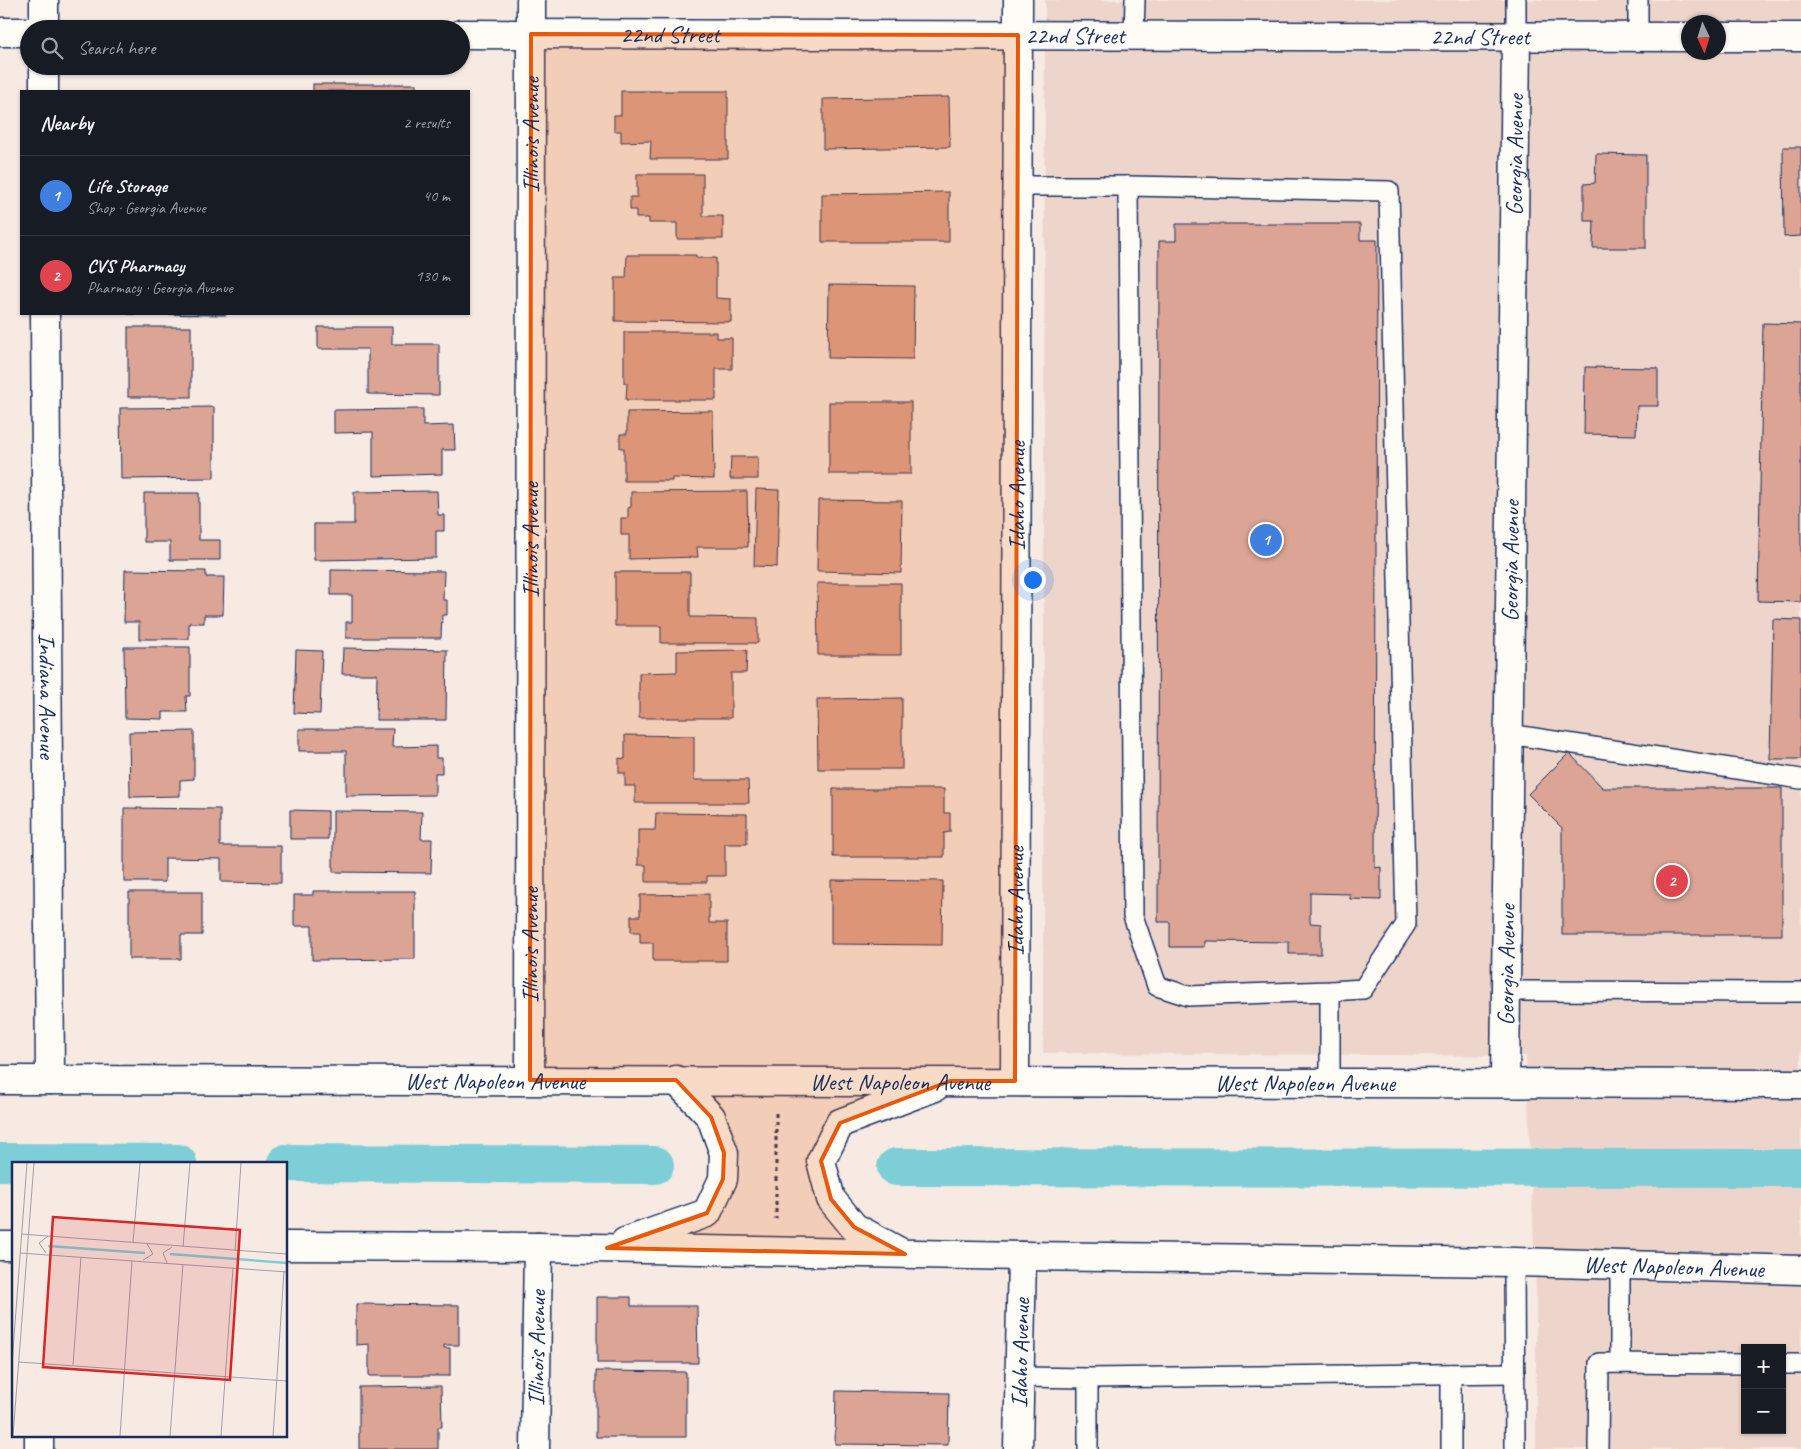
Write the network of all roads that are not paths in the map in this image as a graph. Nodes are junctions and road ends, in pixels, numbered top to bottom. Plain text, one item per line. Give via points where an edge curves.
1 (44, 0) edge
2 (531, 0) edge
3 (1018, 0) edge
4 (1135, 0) edge
5 (1516, 0) edge
6 (1638, 0) edge
7 (44, 20) edge
8 (0, 32) edge
9 (20, 32) edge
10 (470, 34) edge
11 (531, 34) junction
12 (1018, 35) junction
13 (1134, 36) junction
14 (1516, 37) junction
15 (1638, 37) junction
16 (1681, 37) edge
17 (1726, 37) edge
18 (1801, 38) edge
19 (44, 75) edge
20 (44, 90) edge
21 (1018, 186) junction
22 (1128, 186) junction
23 (45, 315) edge
24 (1509, 734) junction
25 (1801, 779) edge
26 (1330, 991) junction
27 (1507, 991) junction
28 (1801, 992) edge
29 (0, 1080) edge
30 (50, 1080) junction
31 (530, 1080) junction
32 (676, 1080) junction
33 (950, 1081) junction
34 (1015, 1081) junction
35 (1330, 1083) junction
36 (1505, 1084) junction
37 (1801, 1084) edge
38 (288, 1246) edge
39 (538, 1247) junction
40 (608, 1248) junction
41 (905, 1254) junction
42 (1022, 1256) junction
43 (1514, 1262) junction
44 (1620, 1265) junction
45 (1801, 1270) edge
46 (1620, 1363) junction
47 (1741, 1364) edge
48 (1786, 1364) edge
49 (1801, 1364) edge
50 (1451, 1374) junction
51 (1515, 1374) junction
52 (1020, 1377) junction
53 (1088, 1378) junction
54 (39, 1436) edge
55 (38, 1449) edge
56 (534, 1449) edge
57 (1018, 1449) edge
58 (1088, 1449) edge
59 (1451, 1449) edge
60 (1515, 1449) edge
61 (1598, 1449) edge

1 - 7 street
2 - 11 street, Illinois Avenue
3 - 12 street, Idaho Avenue
4 - 13 lane
5 - 14 lane
6 - 15 lane
8 - 9 street
10 - 11 street, 22nd Street
11 - 12 street, 22nd Street
11 - 31 street, Illinois Avenue
12 - 13 street, 22nd Street
12 - 21 street, Idaho Avenue
13 - 14 street, 22nd Street
14 - 15 street, 22nd Street
14 - 24 street, Georgia Avenue
15 - 16 street, 22nd Street
17 - 18 street
19 - 20 street
21 - 22 lane
21 - 34 street, Idaho Avenue
22 - 26 lane via 1133,916 1157,986 1188,996
22 - 26 lane via 1389,191 1406,924 1363,989
23 - 30 street, Indiana Avenue
24 - 25 lane
24 - 27 street, Georgia Avenue
26 - 35 lane
27 - 28 lane
27 - 36 street, Georgia Avenue
29 - 30 street, West Napoleon Avenue
30 - 31 street, West Napoleon Avenue
31 - 32 street, West Napoleon Avenue
32 - 33 street, West Napoleon Avenue
32 - 40 street via 711,1117 724,1153 723,1179 707,1213
33 - 34 street, West Napoleon Avenue
33 - 41 street via 840,1123 821,1161 832,1199 854,1227
34 - 35 street, West Napoleon Avenue
35 - 36 street, West Napoleon Avenue
36 - 37 street, West Napoleon Avenue
38 - 39 street, West Napoleon Avenue
39 - 40 street, West Napoleon Avenue
39 - 56 street, Illinois Avenue
40 - 41 street, West Napoleon Avenue
41 - 42 street, West Napoleon Avenue
42 - 43 street, West Napoleon Avenue
42 - 52 street, Idaho Avenue
43 - 44 street, West Napoleon Avenue
43 - 51 lane
44 - 45 street, West Napoleon Avenue
44 - 46 lane
46 - 47 lane
46 - 61 lane via 1599,1363
48 - 49 lane
50 - 51 lane
50 - 53 lane
50 - 59 lane
51 - 60 lane
52 - 53 lane
52 - 57 street, Idaho Avenue
53 - 58 lane
54 - 55 street

